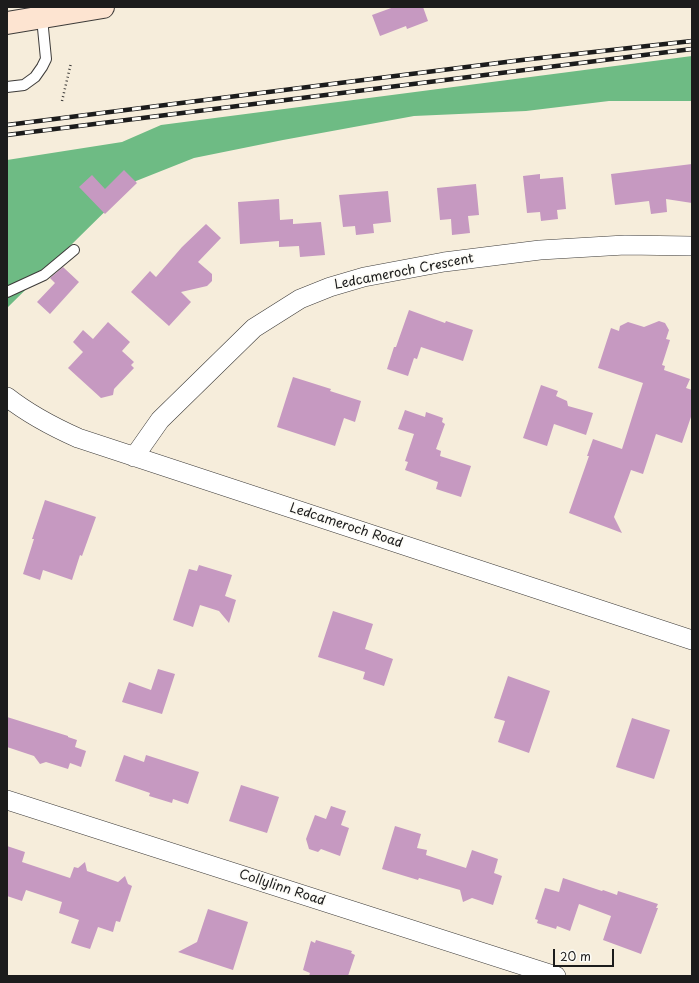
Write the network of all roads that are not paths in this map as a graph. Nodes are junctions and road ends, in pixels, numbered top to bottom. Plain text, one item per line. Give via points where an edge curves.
1 (103, 7) edge
2 (42, 18) junction
3 (7, 23) edge
4 (7, 87) edge
5 (692, 246) edge
6 (74, 250) dead end
7 (7, 292) edge
8 (7, 397) edge
9 (134, 457) junction
10 (692, 640) edge
11 (7, 800) edge
12 (556, 976) edge

1 - 2 street
2 - 3 street
2 - 4 lane via 46,59 42,67 35,77 24,85
5 - 9 street, Ledcameroch Crescent via 626,245 540,250 444,262 364,277 330,287 300,299 254,328 160,420
6 - 7 lane via 44,275
8 - 9 street, Ledcameroch Road via 26,412 52,426 78,438
9 - 10 street, Ledcameroch Road
11 - 12 street, Collylinn Road

